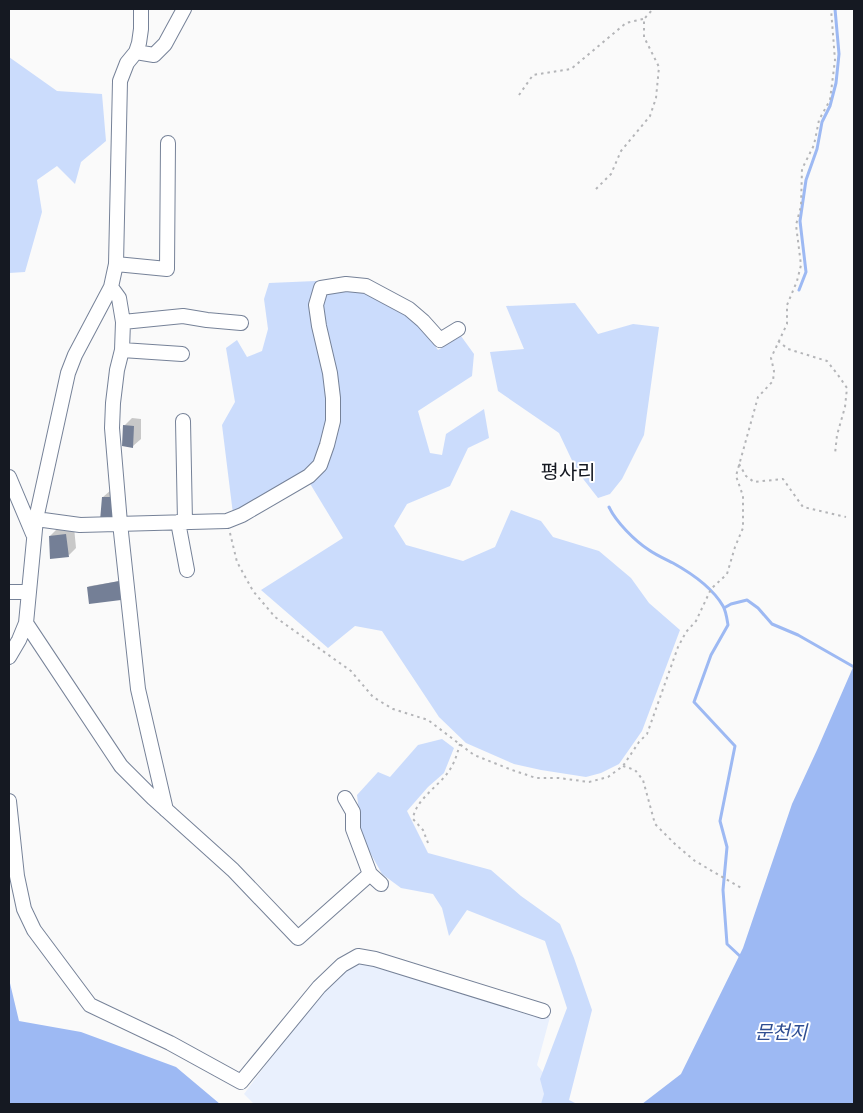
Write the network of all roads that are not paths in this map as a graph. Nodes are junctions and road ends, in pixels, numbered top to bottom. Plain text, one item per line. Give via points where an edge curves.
1 (141, 9) edge
2 (184, 9) edge
3 (136, 52) junction
4 (168, 143) dead end
5 (116, 264) junction
6 (111, 288) junction
7 (123, 322) junction
8 (241, 323) dead end
9 (458, 329) dead end
10 (122, 350) junction
11 (182, 354) dead end
12 (183, 421) dead end
13 (9, 478) edge
14 (36, 519) junction
15 (181, 522) junction
16 (120, 523) junction
17 (34, 537) junction
18 (187, 570) dead end
19 (9, 592) edge
20 (29, 594) junction
21 (9, 596) edge
22 (25, 626) junction
23 (9, 632) edge
24 (9, 657) edge
25 (345, 798) dead end
26 (9, 800) edge
27 (166, 810) junction
28 (370, 874) junction
29 (381, 884) dead end
30 (543, 1010) dead end

1 - 3 street
2 - 3 street via 165,44 154,55
3 - 5 street via 127,63 120,81
4 - 5 street via 167,269
5 - 6 street
6 - 7 street via 118,298
6 - 14 street via 68,373
7 - 8 street via 183,316
7 - 10 street
9 - 15 street via 440,340 409,309 366,286 346,284 321,288 316,305 333,398 332,421 320,465 309,476 242,516 227,521
10 - 11 street
10 - 16 street via 112,428
12 - 15 street
13 - 17 street
14 - 16 street via 80,525
14 - 17 street
15 - 16 street
15 - 18 street
16 - 27 street via 138,690
17 - 20 street
19 - 20 street
20 - 21 street
20 - 22 street
22 - 23 street
22 - 24 street
22 - 27 street via 122,766
25 - 28 street via 353,812 353,829
26 - 30 street via 24,909 34,930 90,1005 170,1043 240,1082 319,986 342,965 358,956
27 - 28 street via 233,870 298,938
28 - 29 street

